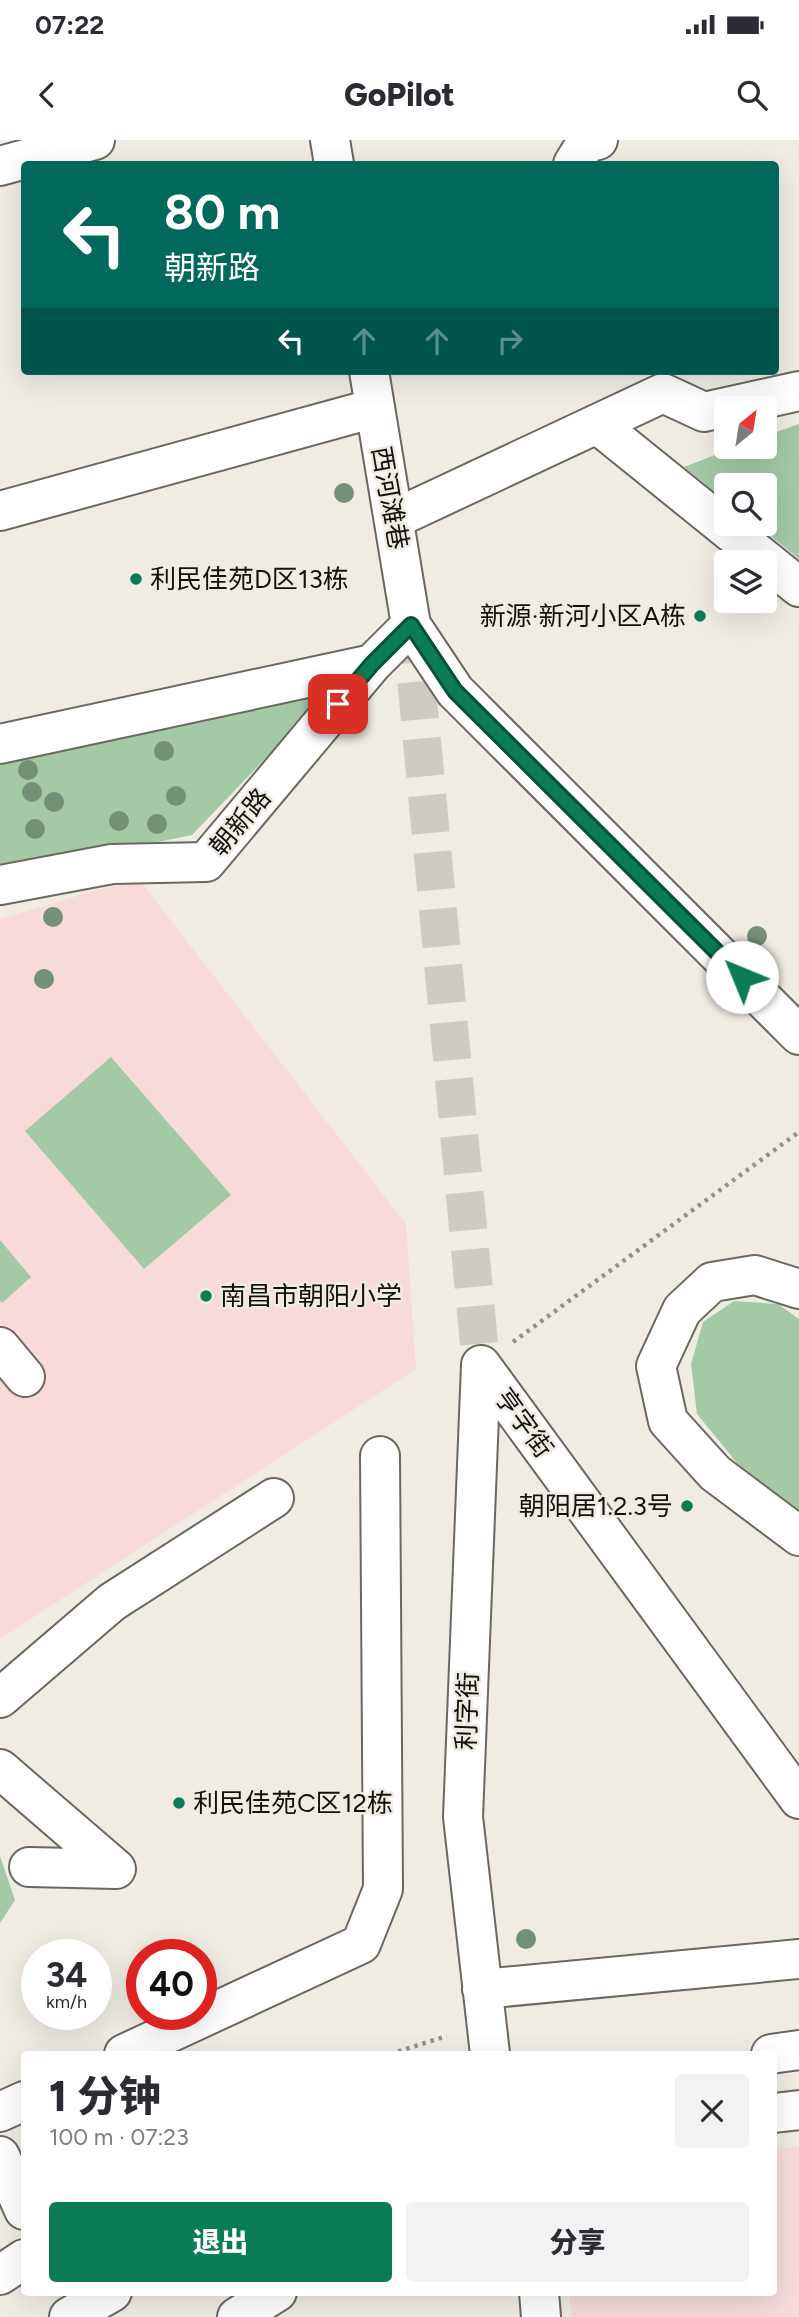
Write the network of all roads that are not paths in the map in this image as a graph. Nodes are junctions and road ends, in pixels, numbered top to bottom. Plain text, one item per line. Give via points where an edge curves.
1 (95, 140) edge
2 (330, 140) edge
3 (598, 140) edge
4 (334, 161) edge
5 (575, 161) edge
6 (0, 166) edge
7 (657, 382) edge
8 (372, 389) edge
9 (799, 391) edge
10 (597, 424) junction
11 (0, 511) edge
12 (394, 519) junction
13 (799, 587) edge
14 (411, 625) junction
15 (372, 664) junction
16 (0, 744) edge
17 (0, 885) edge
18 (799, 1035) edge
19 (799, 1289) edge
20 (0, 1347) edge
21 (481, 1365) joint
22 (25, 1377) dead end
23 (380, 1455) dead end
24 (274, 1499) dead end
25 (799, 1536) edge
26 (0, 1698) edge
27 (0, 1769) edge
28 (799, 1799) edge
29 (29, 1867) dead end
30 (799, 1959) edge
31 (482, 1989) junction
32 (799, 2050) edge
33 (130, 2051) edge
34 (490, 2051) edge
35 (777, 2053) edge
36 (21, 2102) edge
37 (799, 2110) edge
38 (0, 2112) edge
39 (777, 2113) edge
40 (0, 2156) edge
41 (21, 2203) edge
42 (21, 2261) edge
43 (0, 2275) edge
44 (105, 2296) edge
45 (271, 2296) edge
46 (539, 2296) edge
47 (69, 2317) edge
48 (237, 2317) edge
49 (541, 2317) edge

1 - 6 street
2 - 4 street
3 - 5 street via 586,143
7 - 9 street via 704,412
7 - 10 street
8 - 11 street
8 - 12 street, 西河滩巷
10 - 12 street
10 - 13 street
12 - 14 street, 西河滩巷
14 - 15 street, 朝新路
14 - 18 street via 455,691
15 - 16 street
15 - 17 street, 朝新路 via 206,862 112,864
19 - 25 street via 755,1275 712,1282 682,1310 656,1366 668,1421 715,1473
20 - 22 street
21 - 28 street, 亨字街
21 - 31 street, 利字街 via 463,1817
23 - 33 street via 383,1889 360,1944
24 - 26 street via 112,1602
27 - 29 street via 116,1869
30 - 31 street
31 - 34 street, 利字街
32 - 35 street
36 - 38 street
37 - 39 street
40 - 41 street
42 - 43 street
44 - 47 street
45 - 48 street
46 - 49 street

